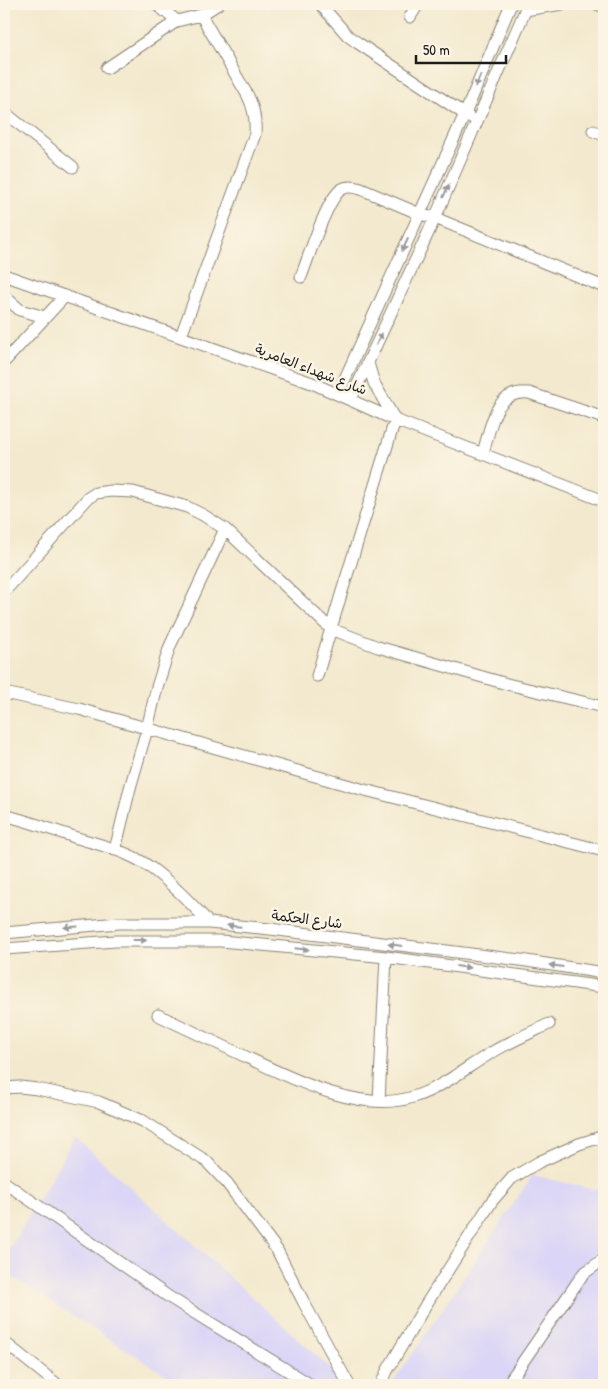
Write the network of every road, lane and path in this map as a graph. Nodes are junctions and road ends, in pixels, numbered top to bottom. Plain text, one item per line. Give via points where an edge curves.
1 (156, 4) edge
2 (218, 4) edge
3 (320, 4) edge
4 (418, 4) edge
5 (511, 4) edge
6 (562, 4) edge
7 (597, 4) edge
8 (526, 7) edge
9 (604, 7) edge
10 (201, 15) junction
11 (410, 17) dead end
12 (177, 21) junction
13 (107, 68) dead end
14 (4, 112) edge
15 (464, 114) junction
16 (477, 122) junction
17 (73, 167) dead end
18 (420, 214) junction
19 (435, 218) junction
20 (4, 275) edge
21 (301, 277) dead end
22 (604, 287) edge
23 (4, 296) edge
24 (65, 296) junction
25 (45, 317) junction
26 (181, 336) junction
27 (4, 362) edge
28 (368, 363) junction
29 (338, 394) junction
30 (351, 399) junction
31 (604, 418) edge
32 (395, 420) junction
33 (483, 453) junction
34 (604, 501) edge
35 (225, 530) junction
36 (4, 592) edge
37 (331, 628) junction
38 (317, 676) dead end
39 (4, 693) edge
40 (604, 708) edge
41 (147, 729) junction
42 (4, 815) edge
43 (115, 850) junction
44 (604, 851) edge
45 (209, 924) junction
46 (4, 933) edge
47 (4, 949) edge
48 (386, 957) junction
49 (604, 973) edge
50 (604, 986) edge
51 (158, 1015) dead end
52 (549, 1024) dead end
53 (4, 1088) edge
54 (379, 1101) junction
55 (604, 1136) edge
56 (4, 1182) edge
57 (604, 1258) edge
58 (4, 1342) edge
59 (58, 1385) edge
60 (311, 1385) edge
61 (349, 1385) edge
62 (381, 1385) edge
63 (507, 1385) edge

1 - 12 street
2 - 10 street
3 - 15 street via 348,36
4 - 11 street
5 -> 15 street
6 - 8 street
7 - 9 street
8 - 16 street
10 - 12 street
10 - 26 street via 252,105 256,128
12 - 13 street
14 - 17 street
15 - 16 street
15 - 18 street
19 -> 16 street
18 - 19 street
18 - 21 street via 360,189 342,188 327,208
18 -> 29 street
19 - 22 street
28 -> 19 street
20 - 24 street, شارع شهداء العامرية
23 - 25 street via 20,310
24 - 25 street
24 - 26 street, شارع شهداء العامرية
25 - 27 street
26 - 29 street, شارع شهداء العامرية
28 - 30 street
28 - 32 street via 374,383
29 - 30 street, شارع شهداء العامرية
30 - 32 street, شارع شهداء العامرية
31 - 33 street via 520,392 510,395 498,406
32 - 33 street, شارع شهداء العامرية
32 - 37 street
33 - 34 street, شارع شهداء العامرية
35 - 36 street via 203,514 133,492 96,493
35 - 37 street
35 - 41 street via 170,646
37 - 38 street
37 - 40 street via 378,647
39 - 41 street via 79,709
41 - 43 street
41 - 44 street via 361,789
42 - 43 street
43 - 45 street via 150,867 186,898
45 -> 46 street, شارع الحكمة via 119,923
49 -> 45 street, شارع الحكمة via 279,930
47 -> 48 street via 116,941 196,940
48 -> 50 street
48 - 54 street
51 - 54 street via 316,1088
52 - 54 street via 494,1051 418,1096 399,1102
53 - 61 street via 37,1089 99,1102 143,1121 206,1161 228,1183 277,1250
55 - 62 street via 539,1162 512,1178 492,1200 425,1306
56 - 60 street via 169,1297
57 - 63 street via 583,1274
58 - 59 street

